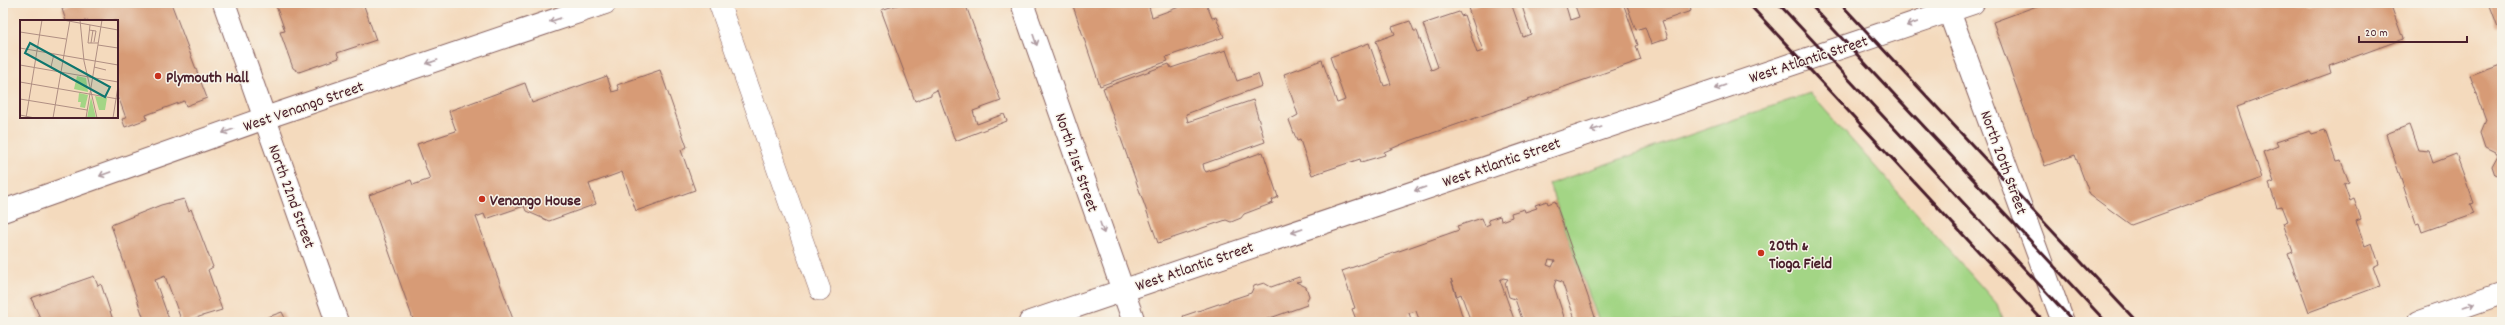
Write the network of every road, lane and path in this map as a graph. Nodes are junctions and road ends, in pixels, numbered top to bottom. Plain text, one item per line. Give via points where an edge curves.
1 (224, 3) edge
2 (605, 3) edge
3 (719, 3) edge
4 (1022, 3) edge
5 (1974, 3) edge
6 (1948, 7) edge
7 (265, 118) junction
8 (3, 211) edge
9 (820, 290) dead end
10 (1123, 290) junction
11 (2502, 293) edge
12 (337, 322) edge
13 (1030, 322) edge
14 (1134, 322) edge
15 (2063, 322) edge
16 (2419, 322) edge

1 - 7 street, North 22nd Street
2 -> 7 street, West Venango Street
3 - 9 lane
4 -> 10 street, North 21st Street
5 - 6 street, West Atlantic Street
6 -> 10 street, West Atlantic Street
6 - 15 street, North 20th Street
7 -> 8 street, West Venango Street
7 - 12 street, North 22nd Street
10 - 13 street, West Atlantic Street
10 - 14 street, North 21st Street
16 -> 11 street

